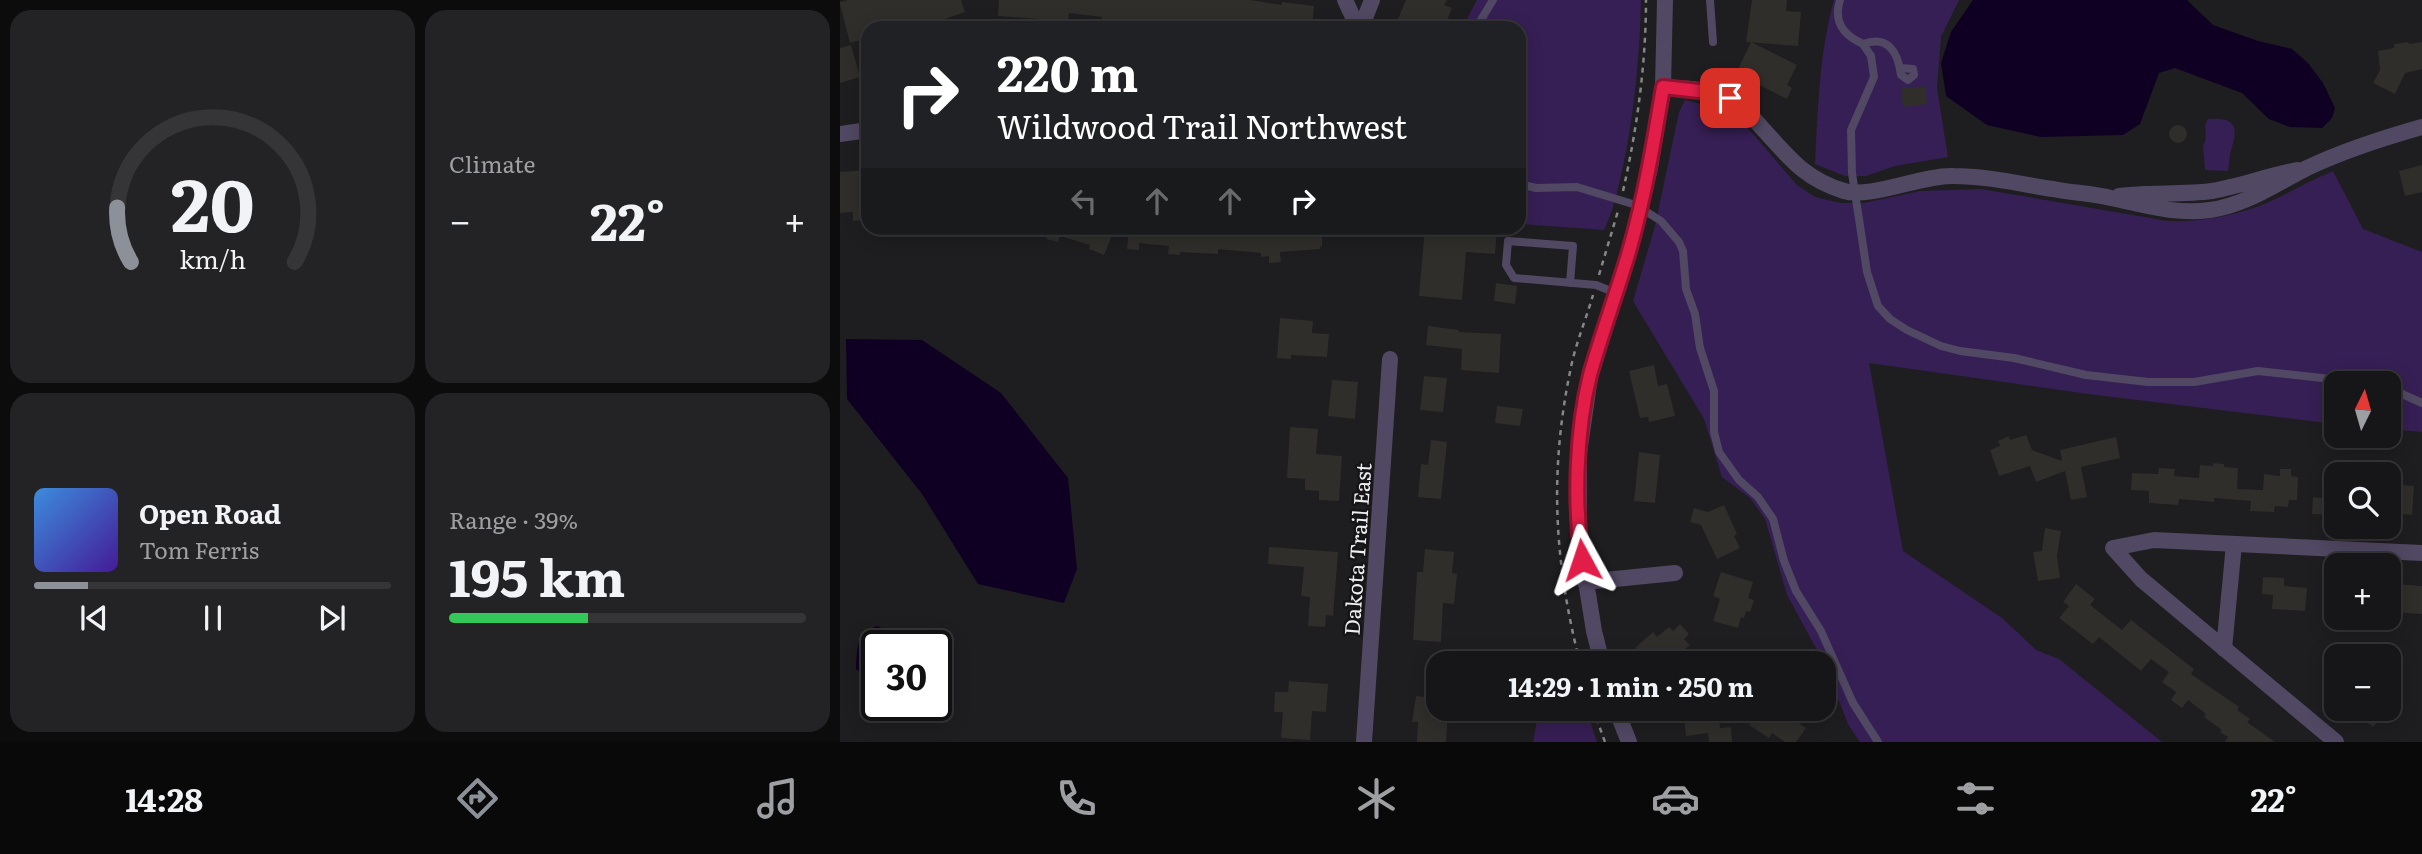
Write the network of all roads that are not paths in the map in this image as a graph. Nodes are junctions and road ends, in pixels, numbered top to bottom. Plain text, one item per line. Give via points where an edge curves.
1 (1345, 0) edge
2 (1372, 0) edge
3 (1493, 0) edge
4 (1665, 0) edge
5 (1710, 0) edge
6 (1840, 0) edge
7 (1356, 21) edge
8 (1362, 21) edge
9 (1480, 21) edge
10 (1713, 42) dead end
11 (1863, 44) junction
12 (1900, 68) dead end
13 (1663, 87) junction
14 (2422, 127) edge
15 (861, 131) edge
16 (840, 134) edge
17 (1526, 186) edge
18 (1855, 192) junction
19 (1640, 207) junction
20 (1570, 283) junction
21 (1616, 293) junction
22 (1390, 359) dead end
23 (2324, 379) edge
24 (2401, 393) edge
25 (2422, 403) edge
26 (2234, 544) junction
27 (2422, 553) edge
28 (1675, 573) dead end
29 (1586, 582) junction
30 (2224, 649) junction
31 (1600, 651) edge
32 (1621, 721) edge
33 (1364, 742) edge
34 (1629, 742) edge
35 (1878, 742) edge
36 (2336, 742) edge

1 - 7 street
2 - 8 street
3 - 9 lane
4 - 13 street
5 - 10 lane
6 - 11 lane via 1837,14 1843,31
11 - 12 lane via 1889,44
11 - 18 lane via 1871,55 1874,77 1851,130
13 - 18 street via 1730,98 1807,175
13 - 19 street
14 - 18 street via 2307,169 2210,191 2109,197 1950,175
15 - 16 street
17 - 19 lane via 1577,187
18 - 23 lane via 1867,272 1878,306 1890,319 1941,346 2087,375 2148,382 2194,382 2258,372
19 - 21 street
19 - 35 lane via 1671,230 1683,250 1686,289 1714,391 1719,453 1773,519 1796,591
20 - 20 lane via 1514,278 1506,265 1508,240 1573,246
20 - 21 lane via 1596,285
21 - 29 street via 1590,377 1579,453 1579,538
22 - 33 street, Dakota Trail East
24 - 25 lane
26 - 27 street
26 - 30 street
26 - 30 street via 2154,540 2113,548 2140,579
28 - 29 street
29 - 31 street
30 - 36 street
32 - 34 street

